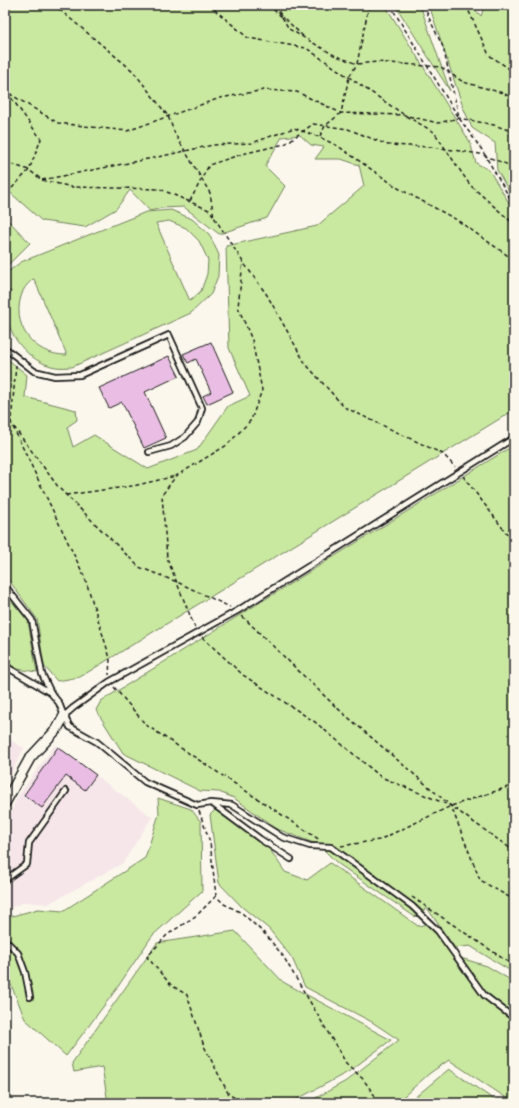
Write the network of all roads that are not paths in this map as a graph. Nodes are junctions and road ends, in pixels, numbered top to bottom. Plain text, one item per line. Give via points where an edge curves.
1 (5, 348) edge
2 (514, 438) edge
3 (149, 452) dead end
4 (5, 586) edge
5 (5, 666) edge
6 (50, 694) junction
7 (64, 716) junction
8 (66, 791) dead end
9 (5, 803) edge
10 (211, 803) junction
11 (291, 859) dead end
12 (5, 880) edge
13 (5, 940) edge
14 (30, 998) dead end
15 (514, 1018) edge

1 - 3 lane via 34,371 55,376 80,375 169,335 202,408 198,422 185,437 171,446
2 - 7 lane via 237,611 109,682
4 - 6 lane via 32,620 42,674
5 - 6 lane
6 - 7 lane via 59,703
7 - 9 street via 58,729 30,758
7 - 10 lane via 70,727 97,742 145,782 197,805
8 - 12 lane via 29,843 27,864
10 - 11 lane via 260,840
10 - 15 lane via 232,806 282,837 310,846 332,847 418,911 438,931 484,995
13 - 14 lane via 18,953

